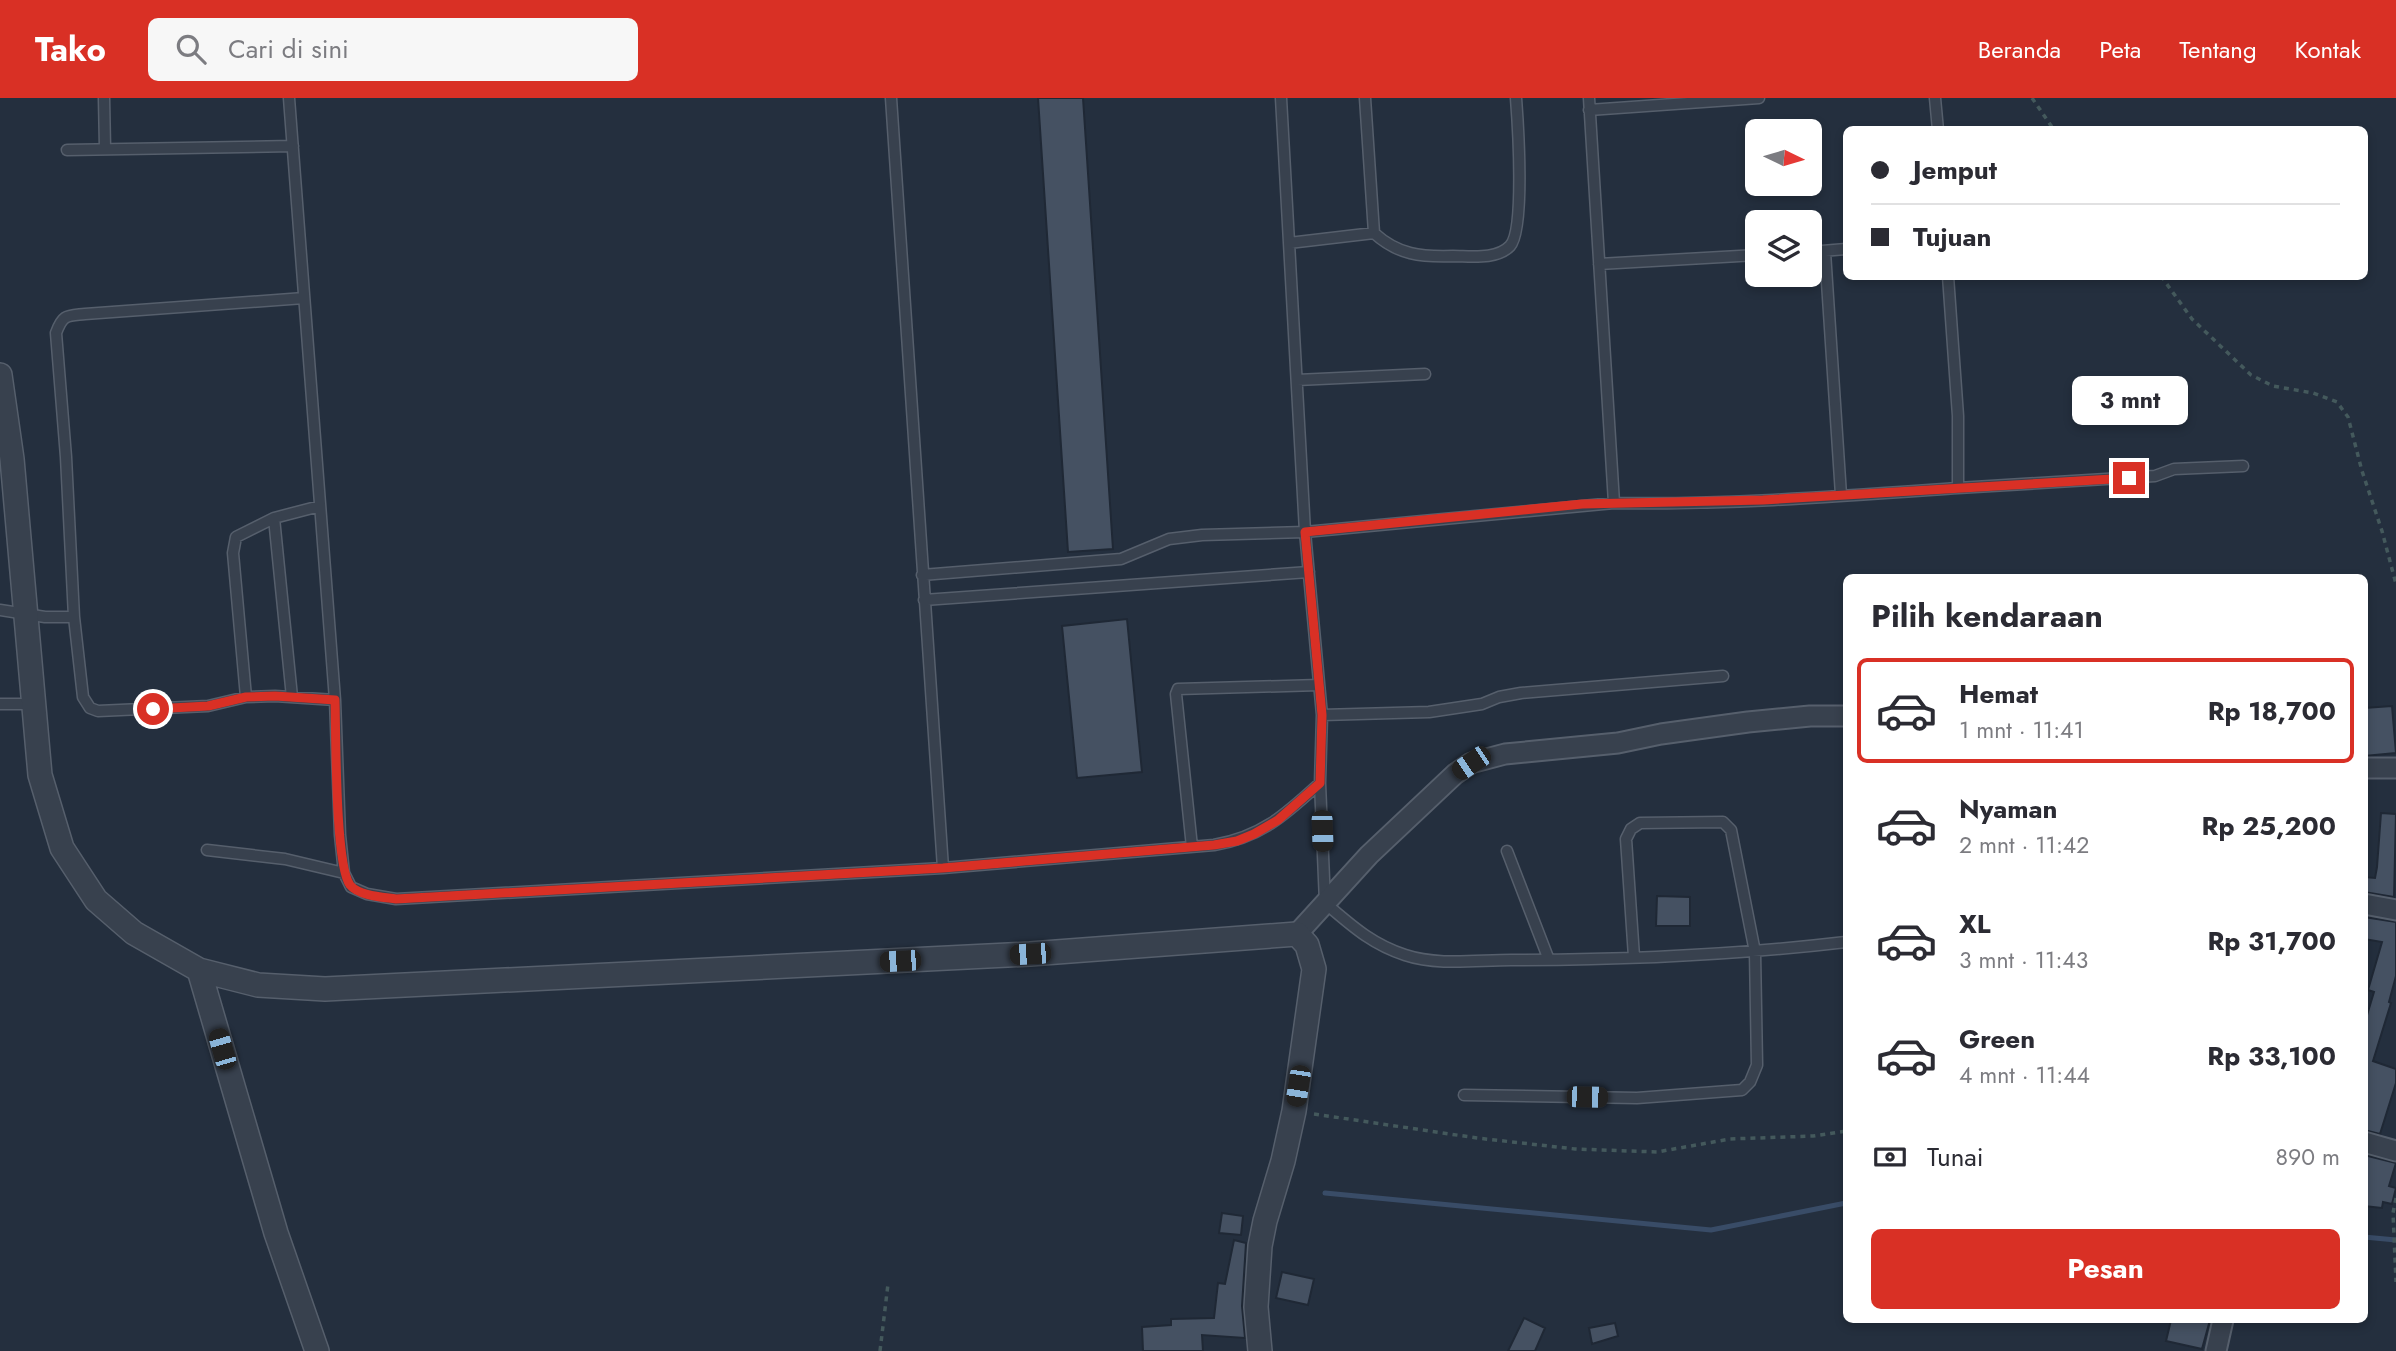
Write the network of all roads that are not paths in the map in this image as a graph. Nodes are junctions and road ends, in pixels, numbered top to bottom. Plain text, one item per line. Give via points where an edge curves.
1 (104, 98) edge
2 (289, 98) edge
3 (891, 98) edge
4 (1281, 98) edge
5 (1365, 98) edge
6 (1516, 98) edge
7 (1589, 98) edge
8 (1759, 98) edge
9 (1935, 98) edge
10 (1589, 110) junction
11 (1938, 126) edge
12 (293, 146) junction
13 (105, 148) junction
14 (67, 150) dead end
15 (1374, 233) junction
16 (1289, 243) junction
17 (1843, 249) edge
18 (1822, 251) edge
19 (1825, 251) junction
20 (1745, 256) edge
21 (1599, 264) junction
22 (1948, 280) edge
23 (304, 298) junction
24 (1425, 373) dead end
25 (1297, 380) junction
26 (1, 386) edge
27 (6, 459) edge
28 (2243, 466) dead end
29 (1958, 488) junction
30 (1841, 495) junction
31 (1614, 503) junction
32 (320, 506) junction
33 (274, 518) junction
34 (1305, 532) junction
35 (1309, 572) junction
36 (922, 575) junction
37 (924, 600) junction
38 (0, 610) edge
39 (24, 615) junction
40 (74, 617) junction
41 (1723, 676) dead end
42 (1319, 685) junction
43 (246, 697) junction
44 (292, 698) junction
45 (335, 700) junction
46 (0, 704) edge
47 (33, 704) junction
48 (1322, 715) junction
49 (1843, 716) edge
50 (2368, 768) edge
51 (2396, 768) edge
52 (1320, 783) junction
53 (1192, 847) junction
54 (207, 850) dead end
55 (1507, 851) dead end
56 (943, 868) junction
57 (344, 873) junction
58 (1325, 903) junction
59 (2368, 905) edge
60 (2396, 910) edge
61 (1297, 934) junction
62 (1843, 942) edge
63 (1755, 952) junction
64 (1634, 957) junction
65 (1549, 960) junction
66 (199, 970) junction
67 (1464, 1095) dead end
68 (2368, 1143) edge
69 (2396, 1151) edge
70 (2222, 1323) edge
71 (317, 1351) edge
72 (1260, 1351) edge
73 (2216, 1351) edge

1 - 13 lane
2 - 12 lane
3 - 36 lane
4 - 16 lane
5 - 15 lane
6 - 15 lane via 1518,204 1510,246 1493,255 1431,256 1388,246
7 - 10 lane
8 - 10 lane
9 - 11 lane
10 - 21 lane
12 - 13 lane
12 - 23 lane
13 - 14 lane
15 - 16 lane
16 - 25 lane
17 - 19 lane
18 - 19 lane
19 - 30 lane
20 - 21 lane
21 - 31 lane
22 - 29 lane
23 - 32 lane
23 - 40 lane via 85,314 61,320 56,333
24 - 25 lane
25 - 34 lane
26 - 27 street
27 - 39 street
28 - 29 lane
29 - 30 lane
30 - 31 lane
31 - 34 lane
32 - 33 lane
32 - 45 lane
33 - 43 lane via 236,537 233,554
33 - 44 lane
34 - 35 lane
34 - 36 lane via 1202,535 1169,539 1121,559
35 - 37 lane
35 - 42 lane
36 - 37 lane
37 - 56 lane
38 - 39 lane
39 - 40 lane
39 - 47 street
40 - 43 lane via 83,697 90,708 208,706
41 - 48 lane via 1521,693 1429,712
42 - 48 lane
42 - 53 lane via 1178,689
43 - 44 lane
44 - 45 lane
45 - 57 lane
46 - 47 lane
47 - 66 street via 40,775 62,848 96,900 134,933
48 - 52 lane
49 - 58 street via 1748,722 1618,743 1505,754 1471,763 1369,855
50 - 51 street
52 - 53 lane via 1278,820 1254,834
52 - 58 lane
53 - 56 lane
54 - 57 lane via 285,859
55 - 65 lane
56 - 57 lane via 396,899 351,887
58 - 61 street
58 - 65 lane via 1368,940 1406,956
59 - 60 street
61 - 66 street via 1030,954 325,989 258,985
61 - 72 street via 1307,944 1314,969 1292,1122 1260,1246 1256,1307
62 - 63 lane
63 - 64 lane
63 - 64 lane via 1731,831 1723,822 1640,823 1626,839
63 - 67 lane via 1757,1065 1742,1090 1637,1098
64 - 65 lane
66 - 71 street via 276,1233
68 - 69 street
70 - 73 street

